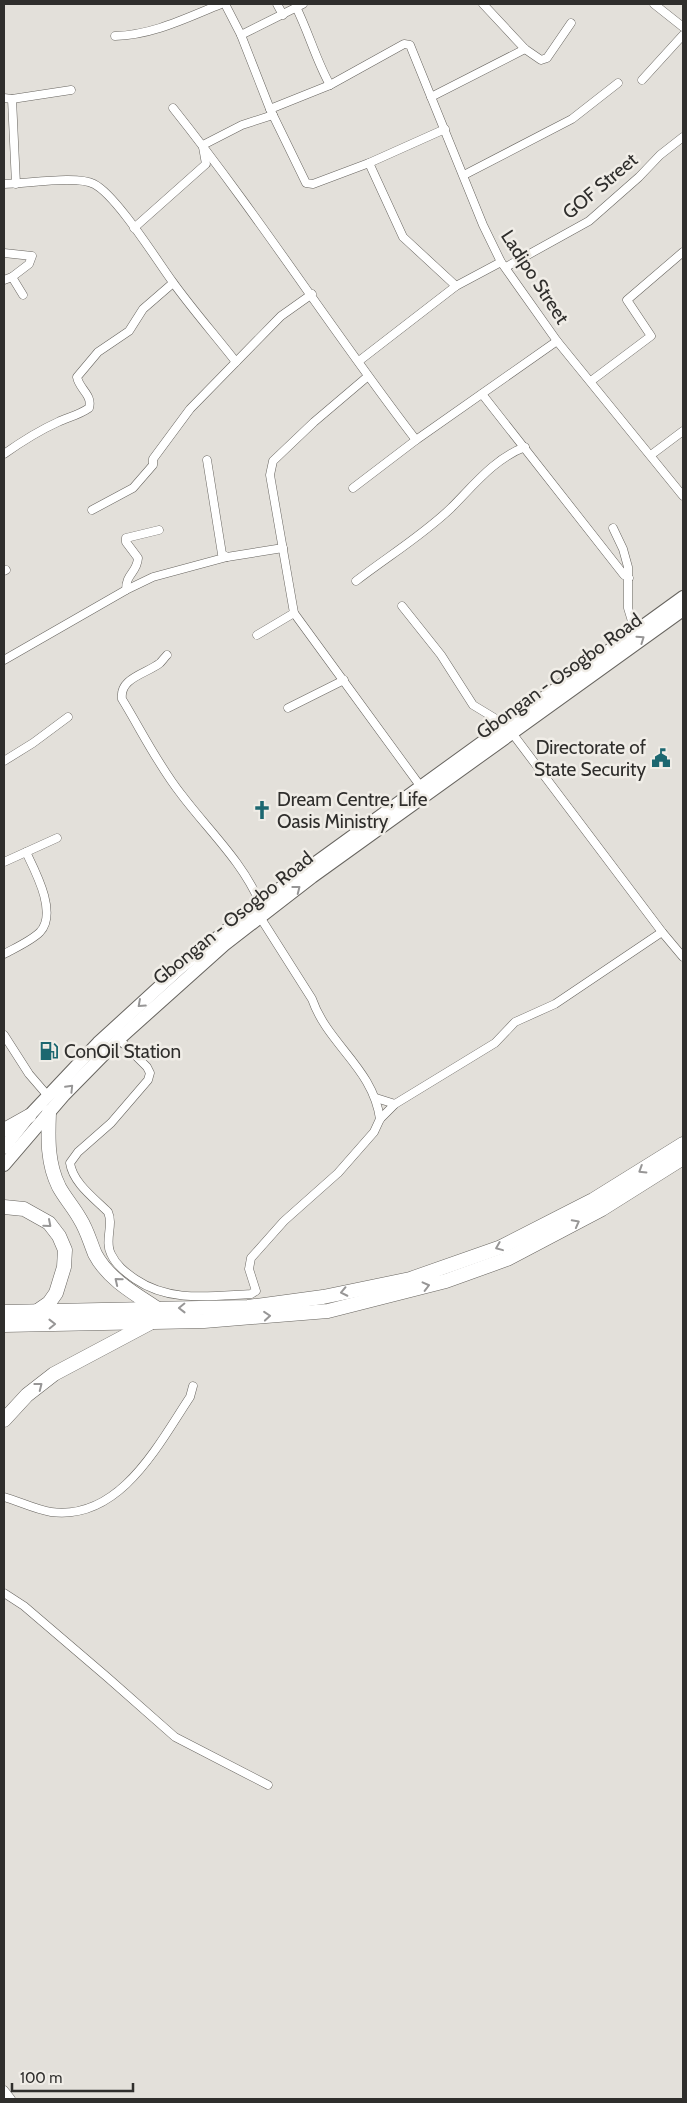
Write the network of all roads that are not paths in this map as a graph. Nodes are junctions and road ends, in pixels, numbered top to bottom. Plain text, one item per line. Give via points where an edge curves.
1 (221, 4) edge
2 (225, 4) edge
3 (278, 4) edge
4 (483, 4) edge
5 (654, 4) edge
6 (300, 6) edge
7 (283, 15) junction
8 (571, 23) dead end
9 (683, 27) edge
10 (241, 35) junction
11 (683, 35) edge
12 (115, 36) dead end
13 (525, 49) junction
14 (642, 80) dead end
15 (618, 83) dead end
16 (330, 85) junction
17 (71, 90) dead end
18 (431, 97) junction
19 (4, 98) edge
20 (12, 99) junction
21 (173, 108) dead end
22 (271, 112) junction
23 (445, 129) junction
24 (683, 138) edge
25 (203, 145) junction
26 (369, 163) junction
27 (464, 175) junction
28 (4, 184) edge
29 (16, 184) junction
30 (134, 228) junction
31 (4, 252) edge
32 (683, 252) edge
33 (504, 264) junction
34 (8, 279) edge
35 (173, 282) junction
36 (456, 286) junction
37 (312, 294) junction
38 (23, 295) dead end
39 (557, 341) junction
40 (359, 361) junction
41 (236, 362) junction
42 (367, 377) junction
43 (591, 381) junction
44 (482, 394) junction
45 (683, 431) edge
46 (416, 440) junction
47 (525, 447) junction
48 (4, 454) edge
49 (651, 455) junction
50 (207, 460) dead end
51 (353, 488) dead end
52 (683, 496) edge
53 (92, 510) dead end
54 (613, 528) dead end
55 (159, 530) dead end
56 (283, 548) junction
57 (227, 557) junction
58 (629, 578) junction
59 (356, 581) dead end
60 (126, 590) junction
61 (683, 597) edge
62 (402, 606) dead end
63 (683, 610) edge
64 (294, 613) junction
65 (635, 631) junction
66 (257, 635) dead end
67 (167, 655) dead end
68 (4, 660) edge
69 (344, 680) junction
70 (288, 708) dead end
71 (68, 716) dead end
72 (509, 729) junction
73 (4, 761) edge
74 (420, 787) junction
75 (57, 838) dead end
76 (26, 852) junction
77 (4, 862) edge
78 (260, 903) junction
79 (260, 917) junction
80 (662, 932) junction
81 (4, 954) edge
82 (683, 957) edge
83 (4, 1035) edge
84 (119, 1039) junction
85 (48, 1096) junction
86 (376, 1098) junction
87 (395, 1104) junction
88 (49, 1112) junction
89 (29, 1116) junction
90 (380, 1119) junction
91 (4, 1130) edge
92 (683, 1144) edge
93 (4, 1148) edge
94 (683, 1158) edge
95 (4, 1165) edge
96 (4, 1207) edge
97 (158, 1309) junction
98 (4, 1312) edge
99 (36, 1312) junction
100 (152, 1322) junction
101 (4, 1325) edge
102 (193, 1386) dead end
103 (4, 1420) edge
104 (4, 1498) edge
105 (4, 1593) edge
106 (268, 1784) dead end
107 (4, 2090) edge
108 (11, 2099) edge

1 - 12 street via 156,30
2 - 10 street
3 - 7 street
4 - 13 street
5 - 9 street
6 - 7 street
6 - 16 street
7 - 10 street
8 - 13 street via 547,58 541,60
10 - 22 street
11 - 14 street
13 - 18 street
15 - 27 street via 572,119
16 - 18 street, Ladipo Street via 404,44 410,45
16 - 22 street
17 - 20 street
18 - 23 street, Ladipo Street
19 - 20 street
20 - 29 street
21 - 25 street
22 - 25 street
22 - 26 street via 306,183 314,184
23 - 26 street
23 - 27 street, Ladipo Street
24 - 33 street, GOF Street via 589,221
25 - 30 street via 206,164
25 - 37 street
26 - 36 street via 403,237
27 - 33 street, Ladipo Street via 483,225
28 - 29 street
29 - 30 street via 76,180 95,184
30 - 35 street
31 - 34 street via 32,256 29,264
32 - 43 street via 627,300 651,336
33 - 36 street, GOF Street
33 - 39 street, Ladipo Street
34 - 38 street
35 - 41 street
35 - 48 street via 144,309 129,330 98,352 79,373 78,382 90,398 89,408 36,433
36 - 40 street, GOF Street
37 - 40 street
37 - 41 street via 282,316
39 - 43 street, Ladipo Street
39 - 44 street
40 - 42 street
41 - 53 street via 190,410 153,458 153,465 133,488
42 - 46 street
42 - 56 street via 273,462 270,475
43 - 49 street, Ladipo Street
44 - 46 street
44 - 47 street
45 - 49 street
46 - 51 street
47 - 58 street
47 - 59 street via 492,468 430,525
49 - 52 street, Ladipo Street
50 - 57 street via 222,554
54 - 58 street via 623,549
55 - 60 street via 126,538 138,558 138,564 126,580
56 - 57 street
56 - 64 street
57 - 60 street via 153,577
58 - 65 street via 628,608
60 - 68 street
61 - 65 main road, Gbongan - Osogbo Road
62 - 72 street via 441,655 473,705
72 -> 63 main road, Gbongan - Osogbo Road
64 - 66 street
64 - 69 street
65 - 72 main road, Gbongan - Osogbo Road
67 - 78 street via 124,686 122,699 180,793 251,883
69 - 70 street
69 - 74 street
71 - 73 street
72 - 74 main road, Gbongan - Osogbo Road
79 -> 72 main road, Gbongan - Osogbo Road
72 - 80 street
74 - 78 main road, Gbongan - Osogbo Road
75 - 76 street
76 - 77 street
76 - 81 street via 42,886 47,916 40,932
78 -> 85 main road, Gbongan - Osogbo Road via 139,1005
79 - 84 main road, Gbongan - Osogbo Road
79 - 86 street via 312,999 317,1014 370,1084
80 - 82 street
80 - 87 street via 555,1004 515,1022 495,1043
83 - 85 street
88 -> 84 main road, Gbongan - Osogbo Road
84 - 90 street via 147,1067 148,1080 111,1123 78,1152 70,1163 71,1170 78,1182 108,1212 108,1243 119,1267 149,1288 174,1296 252,1294 256,1291 248,1269 250,1258 284,1221 338,1173 374,1132
85 - 89 main road, Gbongan - Osogbo Road
86 - 87 street
86 - 90 street
87 - 90 street
88 - 95 main road, Gbongan - Osogbo Road
97 -> 88 highway via 113,1278 102,1266 81,1220 53,1174 48,1148
89 - 91 highway
89 - 93 main road, Gbongan - Osogbo Road
92 -> 97 highway via 593,1200 501,1247 410,1279 322,1297 248,1307
100 -> 94 highway via 328,1311 446,1281 515,1255 602,1209
96 -> 99 highway via 24,1209 49,1223 65,1250 64,1268 56,1293
97 - 99 highway
98 - 99 highway
101 -> 100 highway
103 -> 100 highway via 27,1395 54,1374
102 - 104 street via 190,1397 145,1463 124,1488 100,1504 74,1511 51,1512
105 - 106 street via 24,1606 175,1738
107 - 108 street

